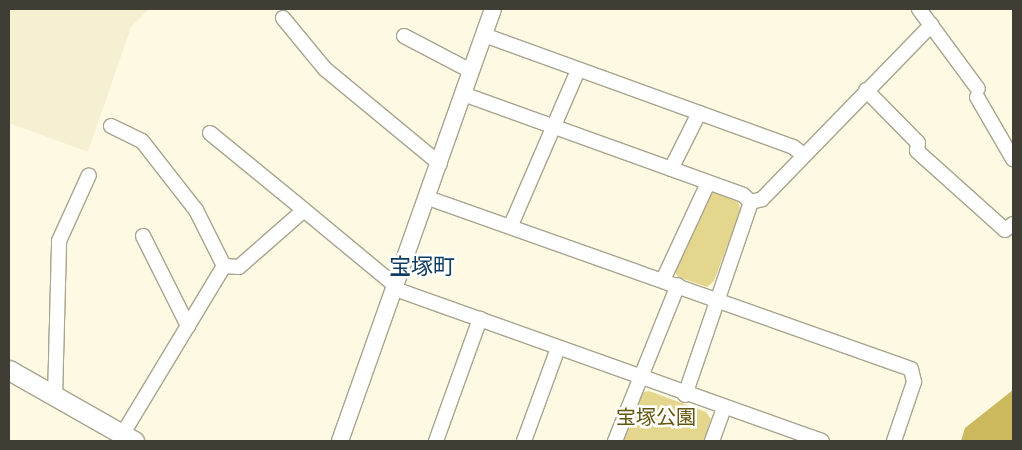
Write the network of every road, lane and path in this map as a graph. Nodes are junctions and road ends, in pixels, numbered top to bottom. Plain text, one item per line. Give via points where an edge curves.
1 (493, 9) edge
2 (919, 9) edge
3 (282, 18) dead end
4 (931, 25) junction
5 (484, 35) junction
6 (404, 36) dead end
7 (578, 70) junction
8 (471, 71) junction
9 (866, 90) junction
10 (464, 94) junction
11 (699, 113) junction
12 (554, 125) junction
13 (111, 126) dead end
14 (210, 134) dead end
15 (804, 155) junction
16 (1013, 159) edge
17 (440, 164) junction
18 (671, 169) junction
19 (89, 175) dead end
20 (708, 183) junction
21 (428, 198) junction
22 (751, 202) junction
23 (304, 210) junction
24 (1013, 224) edge
25 (511, 226) junction
26 (143, 236) dead end
27 (224, 266) junction
28 (663, 280) junction
29 (678, 285) junction
30 (396, 287) junction
31 (718, 300) junction
32 (480, 319) junction
33 (188, 326) junction
34 (558, 348) junction
35 (9, 370) edge
36 (639, 377) junction
37 (685, 395) junction
38 (56, 398) junction
39 (724, 408) junction
40 (128, 438) edge
41 (340, 441) edge
42 (436, 441) edge
43 (524, 441) edge
44 (615, 441) edge
45 (712, 441) edge
46 (822, 441) edge
47 (894, 441) edge

1 - 5 street
2 - 4 street
3 - 17 street via 325,69
4 - 9 street
4 - 16 street via 977,93
5 - 7 street
5 - 8 street
6 - 8 street
7 - 11 street
7 - 12 street
8 - 10 street
9 - 15 street
9 - 24 street via 918,143 917,151 1005,230
10 - 12 street
10 - 17 street
11 - 15 street via 793,147
11 - 18 street
12 - 18 street
12 - 25 street
13 - 27 street via 142,141 196,210
14 - 23 street
15 - 22 street via 762,199
17 - 21 street
18 - 20 street
19 - 38 street via 59,241
20 - 22 street via 743,195
20 - 28 street
21 - 25 street
21 - 30 street
22 - 31 street
23 - 27 street via 239,267
23 - 30 street
25 - 28 street
26 - 33 street
27 - 33 street
28 - 29 street
29 - 31 street
29 - 36 street
30 - 32 street
30 - 41 street
31 - 37 street
31 - 47 street via 911,369 914,382
32 - 34 street
32 - 42 street
33 - 40 street
34 - 36 street
34 - 43 street
35 - 38 main road
36 - 37 street
36 - 44 street
37 - 39 street
38 - 40 main road
39 - 45 street
39 - 46 street

